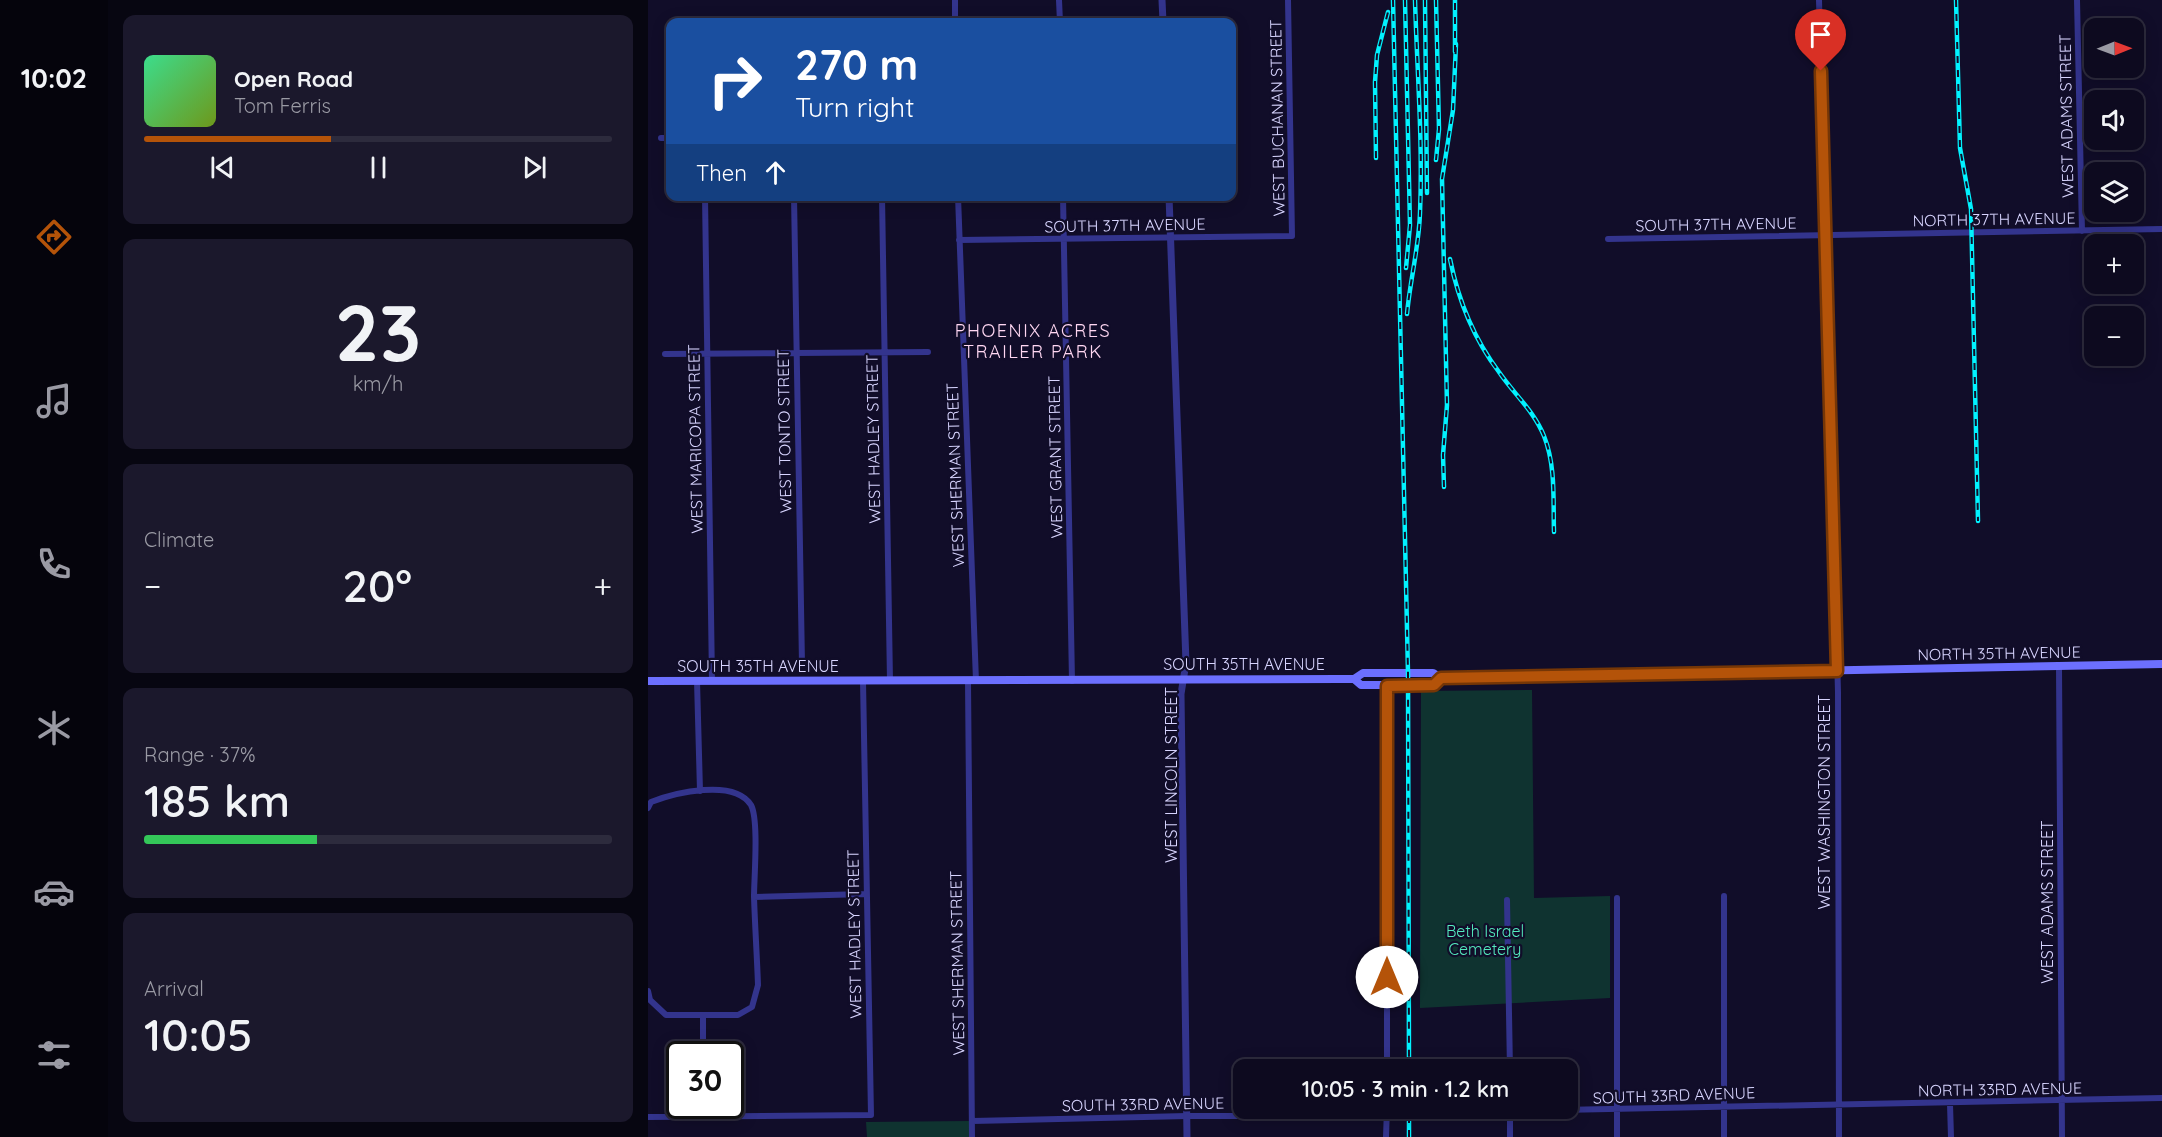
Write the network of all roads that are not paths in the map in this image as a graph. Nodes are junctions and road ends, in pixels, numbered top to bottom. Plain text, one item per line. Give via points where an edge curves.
1 (955, 0) edge
2 (1059, 0) edge
3 (1162, 0) edge
4 (1288, 0) edge
5 (1820, 0) edge
6 (2077, 0) edge
7 (955, 18) edge
8 (1060, 18) edge
9 (1163, 18) edge
10 (661, 138) dead end
11 (666, 138) edge
12 (705, 201) edge
13 (794, 201) edge
14 (882, 201) edge
15 (958, 201) edge
16 (1063, 201) edge
17 (1168, 201) edge
18 (2162, 229) edge
19 (2082, 231) junction
20 (1826, 235) junction
21 (1292, 236) joint
22 (1170, 239) junction
23 (1608, 239) dead end
24 (959, 240) junction
25 (1064, 240) junction
26 (885, 352) junction
27 (928, 352) dead end
28 (665, 354) dead end
29 (707, 354) junction
30 (797, 354) junction
31 (802, 664) dead end
32 (2162, 664) edge
33 (2059, 667) junction
34 (1837, 671) junction
35 (1441, 678) junction
36 (1184, 679) junction
37 (1354, 679) junction
38 (648, 681) edge
39 (697, 681) junction
40 (712, 681) junction
41 (863, 681) junction
42 (890, 681) junction
43 (972, 681) junction
44 (1072, 681) junction
45 (1387, 686) junction
46 (700, 791) junction
47 (648, 808) edge
48 (866, 894) junction
49 (1724, 896) dead end
50 (754, 897) junction
51 (1617, 898) dead end
52 (1507, 900) dead end
53 (648, 991) edge
54 (703, 1015) junction
55 (704, 1041) edge
56 (1387, 1059) edge
57 (1510, 1059) edge
58 (2162, 1098) edge
59 (2062, 1101) junction
60 (1950, 1104) junction
61 (1839, 1105) junction
62 (1724, 1107) junction
63 (1578, 1110) edge
64 (1617, 1110) junction
65 (1233, 1115) edge
66 (744, 1116) edge
67 (1187, 1116) junction
68 (648, 1117) edge
69 (666, 1117) edge
70 (1387, 1119) edge
71 (1510, 1119) edge
72 (972, 1121) junction
73 (972, 1137) edge
74 (1187, 1137) edge
75 (1386, 1137) edge
76 (1510, 1137) edge
77 (1617, 1137) edge
78 (1724, 1137) edge
79 (1839, 1137) edge
80 (1951, 1137) edge
81 (2062, 1137) edge

1 - 7 street
2 - 8 street
3 - 9 street
4 - 21 street, WEST BUCHANAN STREET
5 - 20 street, WEST WASHINGTON STREET
6 - 19 street, WEST ADAMS STREET
10 - 11 street
12 - 29 street, WEST MARICOPA STREET
13 - 30 street, WEST TONTO STREET
14 - 26 street, WEST HADLEY STREET
15 - 24 street, WEST SHERMAN STREET
16 - 25 street, WEST GRANT STREET
17 - 22 street, WEST LINCOLN STREET
18 - 19 street, NORTH 37TH AVENUE
19 - 20 street, NORTH 37TH AVENUE
20 - 23 street, SOUTH 37TH AVENUE
20 - 34 street, WEST WASHINGTON STREET
21 - 22 street, SOUTH 37TH AVENUE
22 - 25 street, SOUTH 37TH AVENUE
22 - 36 street, WEST LINCOLN STREET
24 - 25 street, SOUTH 37TH AVENUE
24 - 43 street, WEST SHERMAN STREET
25 - 44 street, WEST GRANT STREET
26 - 27 street
26 - 30 street
26 - 42 street, WEST HADLEY STREET
28 - 29 street
29 - 30 street
29 - 40 street, WEST MARICOPA STREET
30 - 31 street, WEST TONTO STREET
32 - 33 main road, NORTH 35TH AVENUE
33 - 34 main road, NORTH 35TH AVENUE
33 - 59 street, WEST ADAMS STREET
34 - 35 main road, SOUTH 35TH AVENUE
34 - 61 street, WEST WASHINGTON STREET
35 - 37 main road, SOUTH 35TH AVENUE via 1433,673 1363,673
35 - 45 main road via 1434,685
36 - 37 main road, SOUTH 35TH AVENUE
36 - 44 main road, SOUTH 35TH AVENUE
36 - 67 street, WEST LINCOLN STREET via 1181,694
37 - 45 main road via 1361,686
38 - 39 main road, SOUTH 35TH AVENUE
39 - 40 main road, SOUTH 35TH AVENUE
39 - 46 street
40 - 41 main road, SOUTH 35TH AVENUE
41 - 42 main road, SOUTH 35TH AVENUE
41 - 48 street, WEST HADLEY STREET
42 - 43 main road, SOUTH 35TH AVENUE
43 - 44 main road, SOUTH 35TH AVENUE
43 - 72 street, WEST SHERMAN STREET
45 - 56 street
46 - 47 street via 674,793 651,802
46 - 50 street via 737,793 751,806 755,834
48 - 50 street
48 - 66 street, WEST HADLEY STREET via 871,1115
49 - 62 street
50 - 54 street via 758,985 752,1007 738,1015
51 - 64 street
52 - 57 street
53 - 54 street via 650,1000 666,1015
54 - 55 street
58 - 59 street, NORTH 33RD AVENUE
59 - 60 street, NORTH 33RD AVENUE
59 - 81 street, WEST ADAMS STREET
60 - 61 street, NORTH 33RD AVENUE
60 - 80 street
61 - 62 street, SOUTH 33RD AVENUE
61 - 79 street, WEST WASHINGTON STREET
62 - 64 street, SOUTH 33RD AVENUE
62 - 78 street
63 - 64 street, SOUTH 33RD AVENUE
64 - 77 street
65 - 67 street, SOUTH 33RD AVENUE
67 - 72 street, SOUTH 33RD AVENUE
67 - 74 street, WEST LINCOLN STREET
68 - 69 street
70 - 75 street
71 - 76 street
72 - 73 street, WEST SHERMAN STREET

